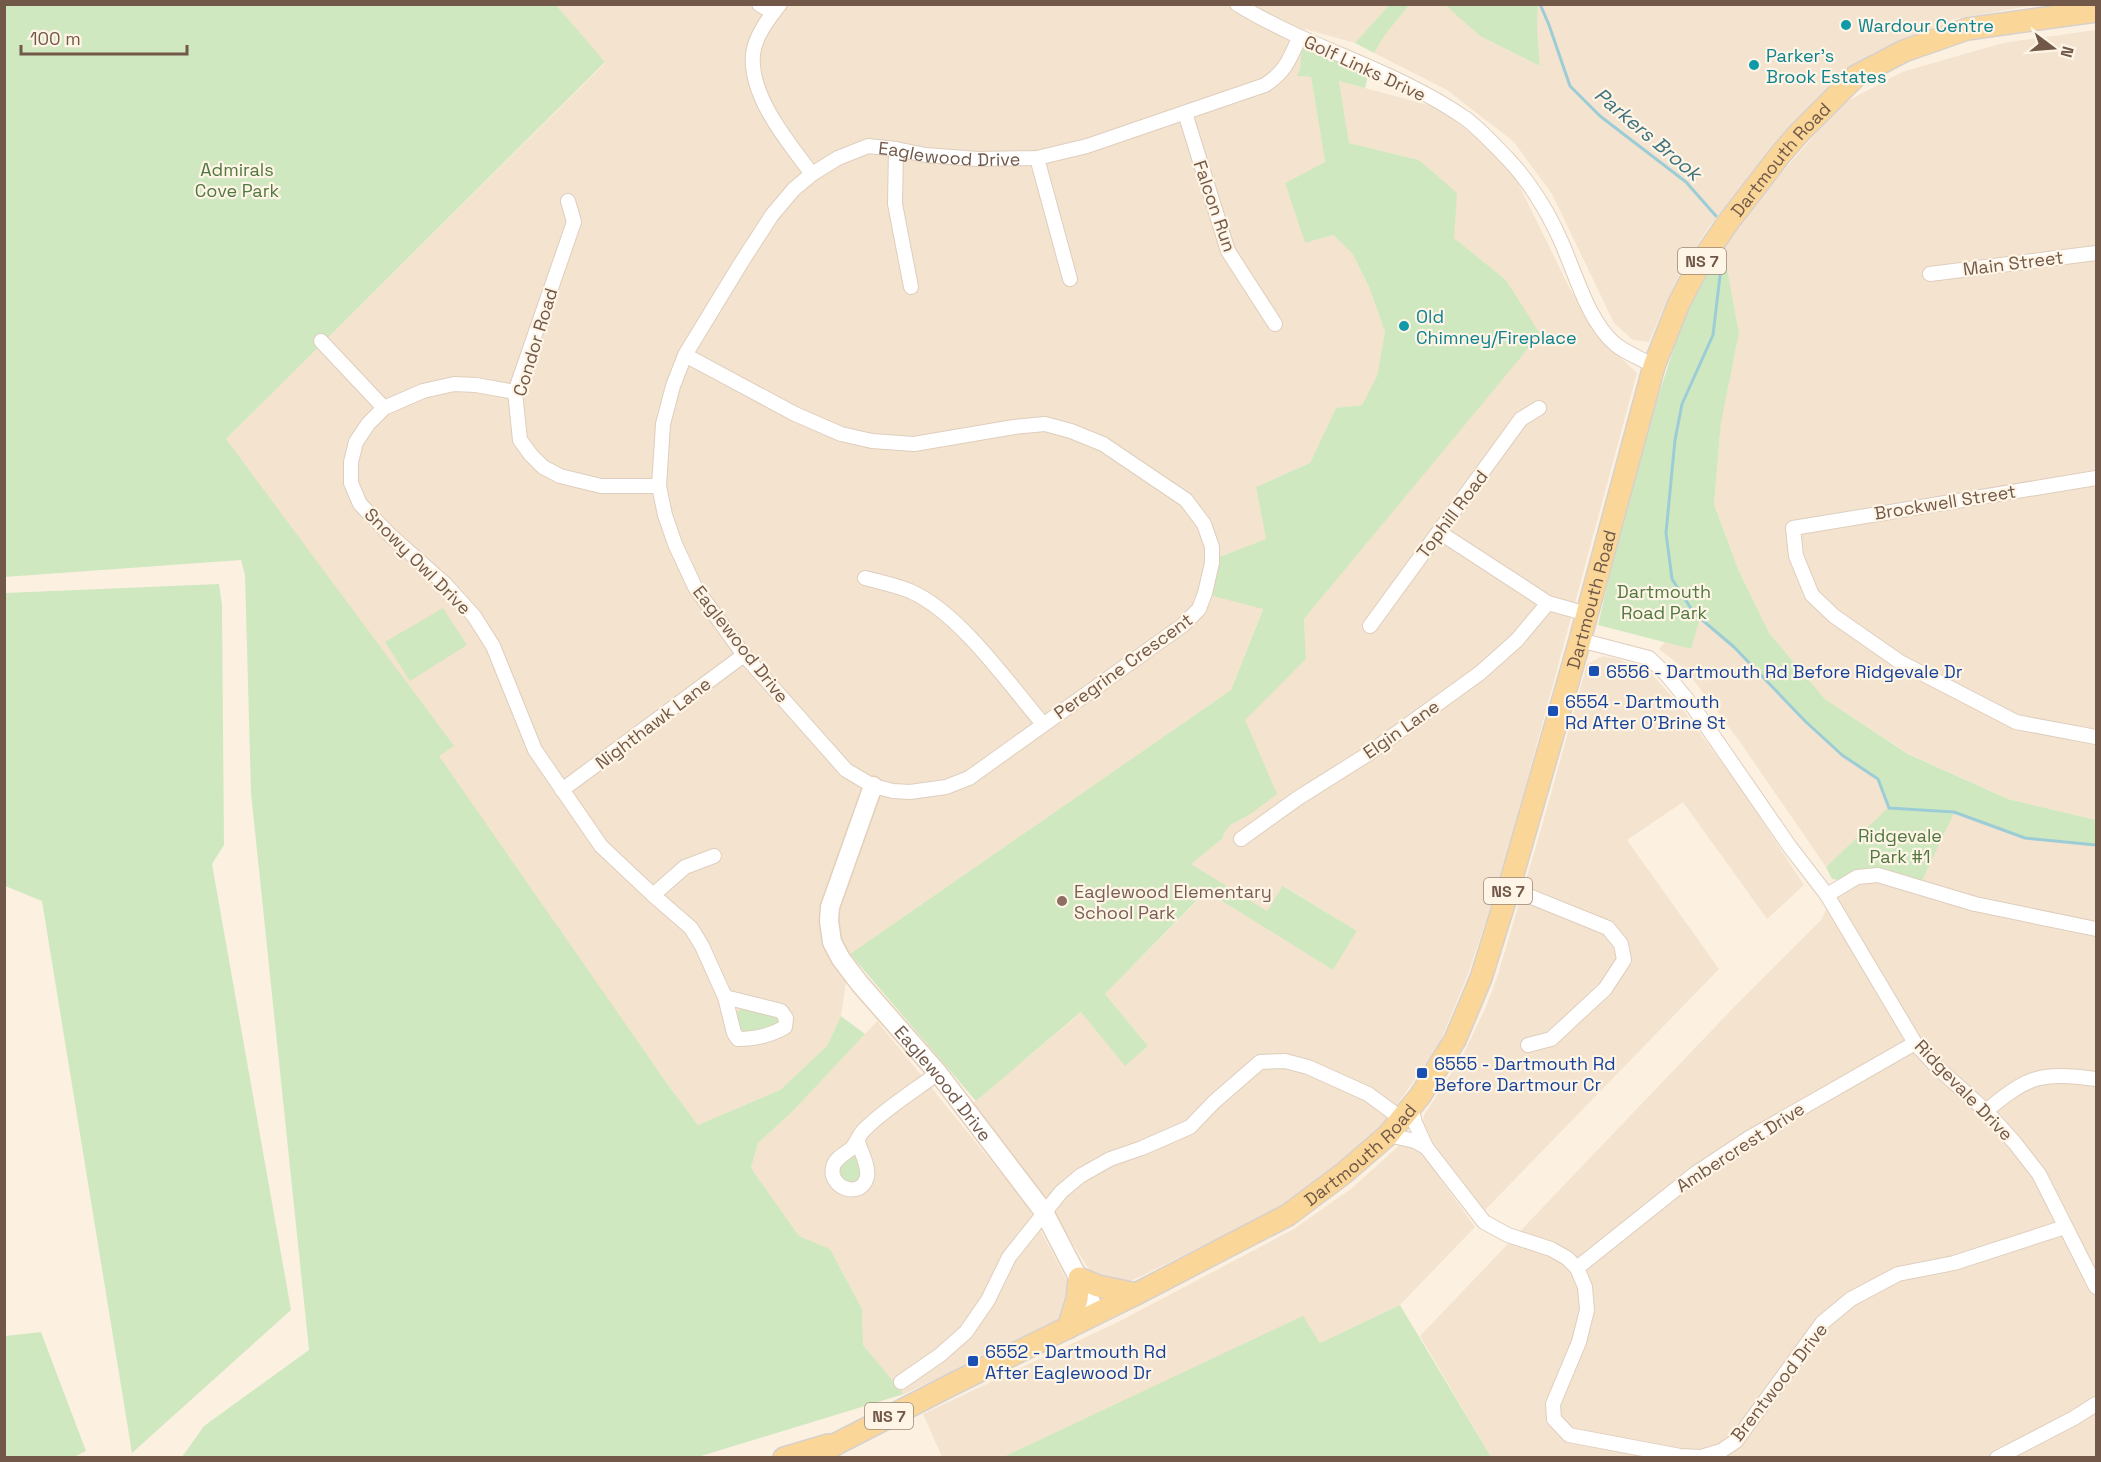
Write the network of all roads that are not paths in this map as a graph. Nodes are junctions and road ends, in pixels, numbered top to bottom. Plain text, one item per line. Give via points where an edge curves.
1 (759, 4) edge
2 (1237, 4) edge
3 (2096, 8) edge
4 (776, 9) edge
5 (1299, 38) junction
6 (1185, 113) junction
7 (896, 149) junction
8 (1037, 158) junction
9 (812, 174) junction
10 (568, 201) dead end
11 (2097, 253) edge
12 (1930, 274) dead end
13 (1070, 279) dead end
14 (910, 287) dead end
15 (1275, 324) dead end
16 (321, 341) dead end
17 (685, 355) junction
18 (1654, 366) junction
19 (515, 393) junction
20 (384, 408) junction
21 (1539, 408) dead end
22 (2097, 478) edge
23 (659, 486) junction
24 (1439, 532) junction
25 (865, 578) dead end
26 (1548, 603) junction
27 (1587, 614) junction
28 (1370, 626) dead end
29 (1580, 640) junction
30 (744, 655) junction
31 (1044, 724) junction
32 (2097, 737) edge
33 (873, 786) junction
34 (562, 790) junction
35 (1241, 839) dead end
36 (714, 856) dead end
37 (1509, 888) junction
38 (1827, 895) junction
39 (653, 896) junction
40 (2097, 929) edge
41 (725, 998) dead end
42 (1915, 1043) junction
43 (1528, 1045) dead end
44 (938, 1073) junction
45 (2097, 1079) edge
46 (1986, 1111) junction
47 (1400, 1120) junction
48 (858, 1142) dead end
49 (1426, 1147) junction
50 (1044, 1212) junction
51 (2065, 1227) junction
52 (1577, 1268) junction
53 (1079, 1278) junction
54 (2097, 1287) edge
55 (1136, 1294) junction
56 (1097, 1314) junction
57 (1068, 1328) junction
58 (901, 1382) dead end
59 (2097, 1404) edge
60 (838, 1443) junction
61 (784, 1458) edge
62 (814, 1458) edge
63 (1997, 1458) edge

1 - 4 street
2 - 5 street, Golf Links Drive
3 - 18 main road, Dartmouth Road / NS 7 via 1967,29 1904,51 1856,76 1800,132 1729,221 1679,303
4 - 9 street via 760,33 753,53 756,84 777,127
5 - 6 street, Eaglewood Drive via 1279,76 1265,85
5 - 18 street, Golf Links Drive via 1380,71 1466,119 1533,191 1559,236 1599,325 1615,344
6 - 8 street, Eaglewood Drive via 1087,146
6 - 15 street, Falcon Run via 1228,250
7 - 8 street, Eaglewood Drive via 978,159
7 - 9 street, Eaglewood Drive via 868,146
7 - 14 street via 895,204
8 - 13 street
9 - 17 street, Eaglewood Drive via 772,215
10 - 19 street, Condor Road via 574,222
11 - 12 street, Main Street
16 - 20 street
17 - 23 street, Eaglewood Drive via 663,424
17 - 31 street, Peregrine Crescent via 795,414 841,434 872,441 914,444 1045,424 1071,431 1103,444 1186,500 1204,524 1212,548 1212,563 1199,609 1183,625
18 - 27 main road, Dartmouth Road / NS 7
19 - 20 street, Snowy Owl Drive via 454,384 423,391
19 - 23 street, Condor Road via 520,440 543,468 601,486
20 - 34 street, Snowy Owl Drive via 356,442 351,483 360,504 474,616 493,646 535,750
21 - 24 street, Tophill Road via 1521,419
22 - 32 street, Brockwell Street via 1793,528 1796,556 1812,595 1834,616 1891,656 2016,722
23 - 30 street, Eaglewood Drive via 664,515 695,587
24 - 26 street
24 - 28 street, Tophill Road
25 - 31 street via 911,592 954,622
26 - 27 street
26 - 35 street, Elgin Lane via 1517,640 1480,673
27 - 29 main road, Dartmouth Road / NS 7
29 - 37 main road, Dartmouth Road / NS 7
29 - 38 street, Ridgevale Drive via 1649,658 1666,675 1694,708
30 - 33 street, Eaglewood Drive via 846,770
30 - 34 street, Nighthawk Lane
31 - 33 street, Peregrine Crescent via 969,778 946,787 910,792
33 - 44 street, Eaglewood Drive via 830,907 832,942 860,984
34 - 39 street, Snowy Owl Drive via 602,846
36 - 39 street via 685,867
37 - 43 street via 1608,928 1622,944 1624,960 1605,989 1551,1039
37 - 47 main road, Dartmouth Road / NS 7 via 1481,978 1455,1040
38 - 40 street via 1857,878 1878,875 1975,904
38 - 42 street, Ridgevale Drive
39 - 41 street, Snowy Owl Drive via 691,928
42 - 46 street, Ridgevale Drive
42 - 52 street, Ambercrest Drive via 1705,1167
44 - 48 street via 862,1131
44 - 50 street, Eaglewood Drive
45 - 46 street via 2051,1076 2029,1080
46 - 51 street, Ridgevale Drive via 2039,1174
47 - 49 street via 1414,1141
47 - 49 street via 1415,1123
47 - 50 street via 1368,1094 1308,1067 1285,1061 1260,1062 1190,1127 1110,1159 1080,1176
47 - 55 main road, Dartmouth Road / NS 7 via 1344,1173 1287,1215
49 - 52 street via 1484,1222 1508,1235 1551,1249
50 - 53 street, Eaglewood Drive
50 - 58 street via 1009,1257 988,1300 966,1332
51 - 52 street, Brentwood Drive via 1954,1263 1898,1274 1851,1299 1822,1323 1736,1441 1701,1457 1569,1435 1554,1419 1552,1404 1579,1342 1587,1310 1585,1287
51 - 54 street, Ridgevale Drive
53 - 55 main road
53 - 56 street, Eaglewood Drive
53 - 57 main road
55 - 56 main road, Dartmouth Road / NS 7
56 - 57 main road, Dartmouth Road / NS 7
57 - 60 main road, Dartmouth Road / NS 7
59 - 63 street
60 - 61 main road, Dartmouth Road / NS 7
60 - 62 main road, Dartmouth Road / NS 7

